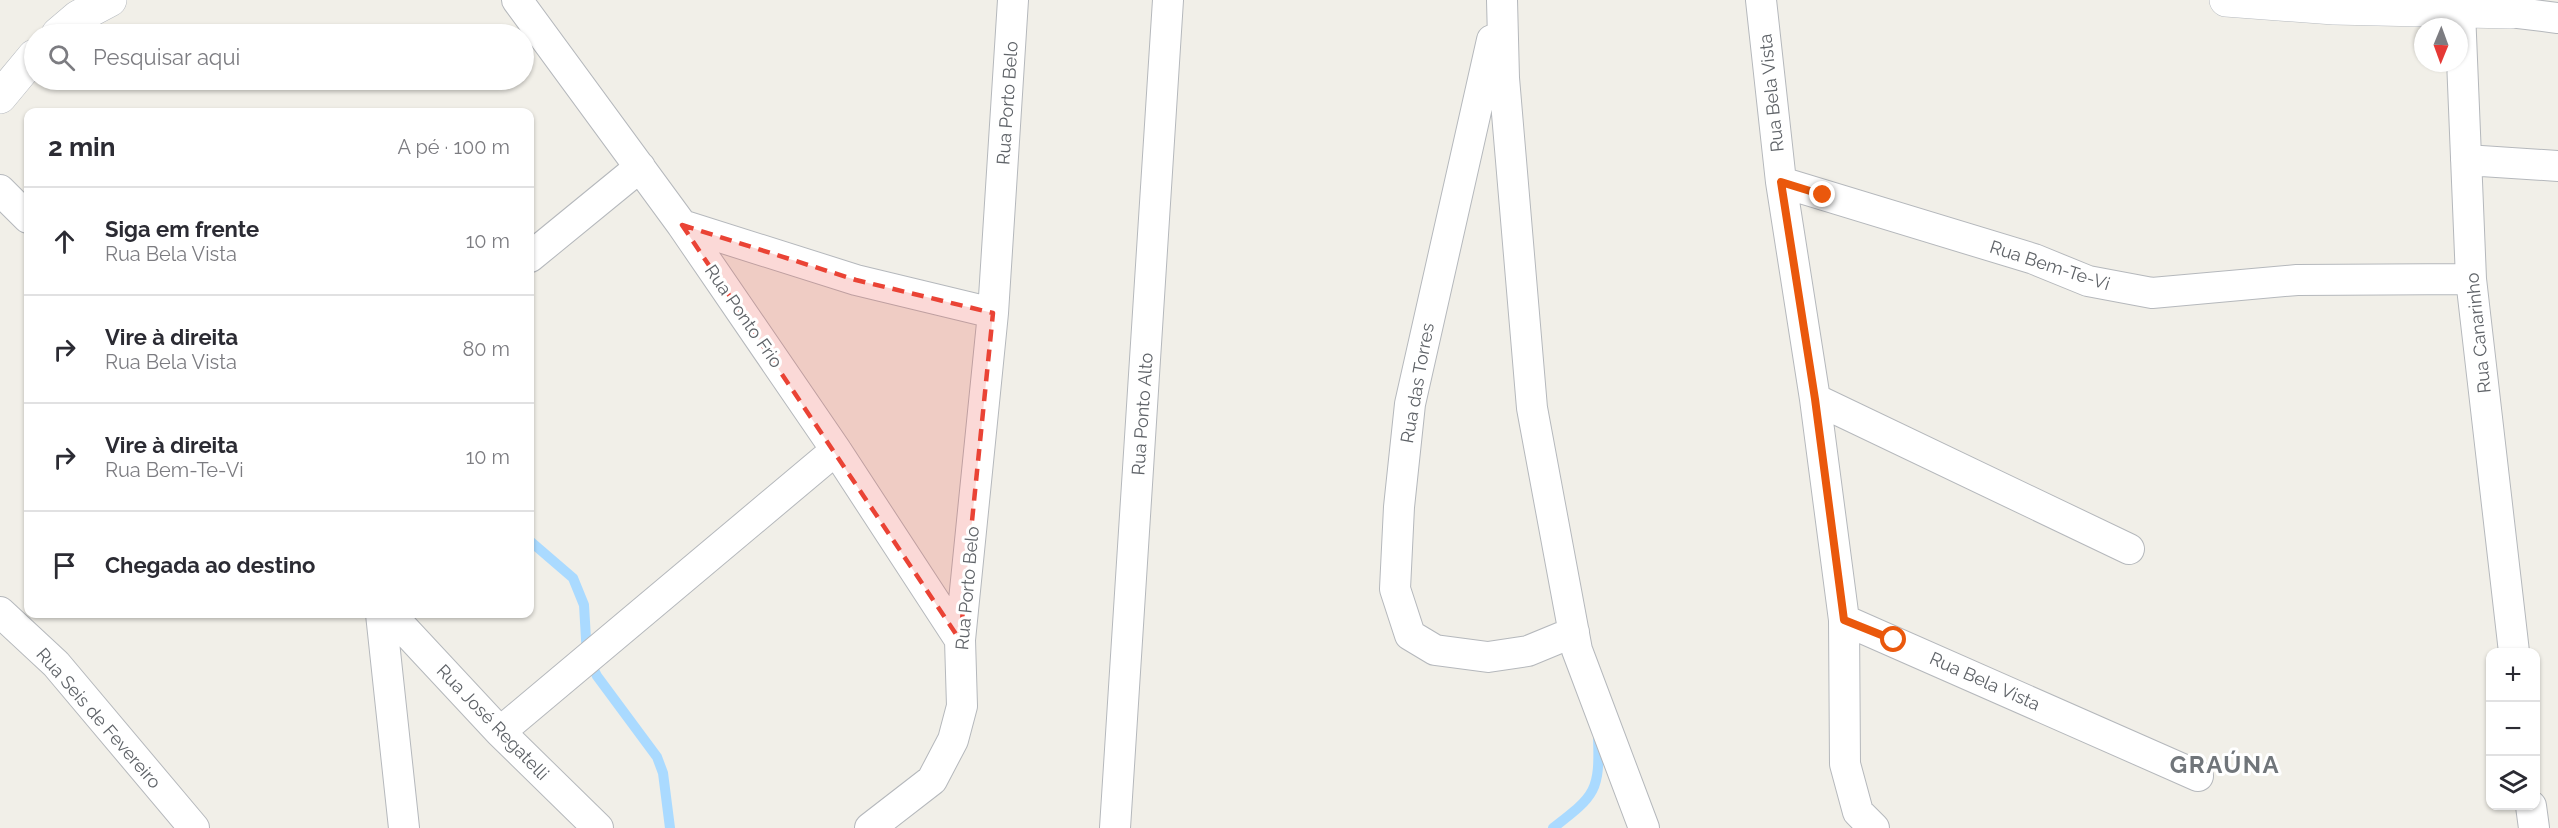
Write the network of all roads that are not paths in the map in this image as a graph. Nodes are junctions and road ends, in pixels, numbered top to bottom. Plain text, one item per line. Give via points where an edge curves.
1 (110, 0) edge
2 (517, 0) edge
3 (1013, 0) edge
4 (1168, 0) edge
5 (1502, 0) edge
6 (1761, 0) edge
7 (2226, 0) edge
8 (2514, 6) edge
9 (2460, 11) junction
10 (71, 17) edge
11 (2558, 18) edge
12 (24, 68) edge
13 (0, 97) edge
14 (2466, 160) junction
15 (2558, 166) edge
16 (640, 167) junction
17 (1781, 182) junction
18 (0, 190) edge
19 (24, 214) edge
20 (681, 225) junction
21 (534, 254) edge
22 (2471, 279) junction
23 (993, 313) junction
24 (1815, 399) junction
25 (836, 450) junction
26 (2129, 549) dead end
27 (0, 612) edge
28 (381, 618) edge
29 (394, 618) edge
30 (1844, 620) junction
31 (1574, 632) junction
32 (960, 639) junction
33 (2514, 648) edge
34 (500, 732) junction
35 (2198, 776) dead end
36 (2532, 810) edge
37 (194, 828) edge
38 (404, 828) edge
39 (598, 828) edge
40 (870, 828) edge
41 (1115, 828) edge
42 (1644, 828) edge
43 (1874, 828) edge
44 (2534, 828) edge

1 - 10 street
2 - 16 street, Rua Ponto Frio
3 - 23 street, Rua Porto Belo
4 - 41 street, Rua Ponto Alto
5 - 31 street, Rua das Torres via 1504,78 1532,408
5 - 31 street, Rua das Torres via 1410,404 1395,589 1410,635 1435,650 1488,657 1528,651
6 - 17 street, Rua Bela Vista
7 - 9 street
8 - 9 street
8 - 11 street
9 - 14 street, Rua Canarinho
12 - 13 street
14 - 15 street
14 - 22 street, Rua Canarinho
16 - 20 street, Rua Ponto Frio
16 - 21 street
17 - 22 street, Rua Bem-Te-Vi via 2034,259 2088,281 2152,293 2297,280
17 - 24 street, Rua Bela Vista
18 - 19 street
20 - 23 street via 856,280
20 - 25 street, Rua Ponto Frio
22 - 33 street, Rua Canarinho
23 - 32 street, Rua Porto Belo
24 - 26 street
24 - 30 street, Rua Bela Vista
25 - 32 street, Rua Ponto Frio
25 - 34 street
27 - 37 street, Rua Seis de Fevereiro via 56,664
28 - 38 street
29 - 34 street, Rua José Regatelli
30 - 35 street, Rua Bela Vista
30 - 43 street via 1845,764 1858,812
31 - 42 street, Rua das Torres via 1577,650
32 - 40 street, Rua Porto Belo via 962,706 953,740 932,780
34 - 39 street, Rua José Regatelli
36 - 44 street

